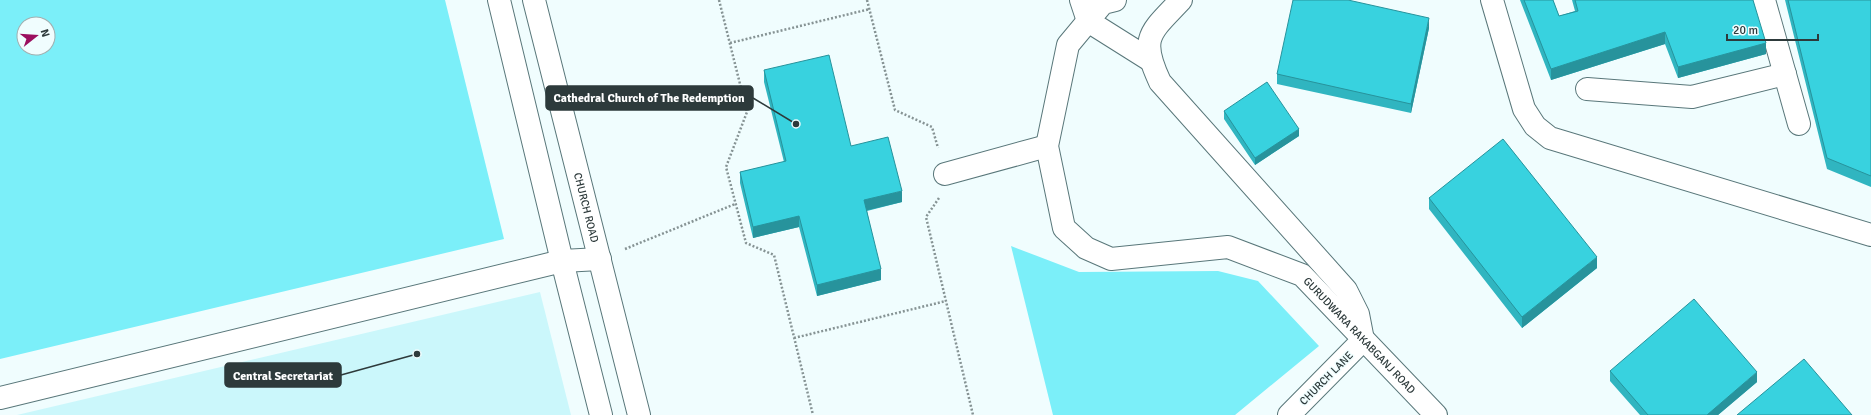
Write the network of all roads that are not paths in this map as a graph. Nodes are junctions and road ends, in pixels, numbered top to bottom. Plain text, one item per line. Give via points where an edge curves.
1 (499, 0) edge
2 (534, 0) edge
3 (1081, 0) edge
4 (1115, 0) edge
5 (1181, 0) edge
6 (1492, 0) edge
7 (1764, 0) edge
8 (1088, 21) junction
9 (1150, 60) junction
10 (1785, 74) junction
11 (1586, 88) dead end
12 (1799, 124) dead end
13 (1047, 146) junction
14 (945, 174) road end
15 (1871, 235) edge
16 (600, 259) junction
17 (562, 261) junction
18 (1363, 340) junction
19 (0, 398) edge
20 (601, 415) edge
21 (639, 415) edge
22 (1289, 415) edge
23 (1436, 415) edge

1 - 17 street
2 - 16 street, CHURCH ROAD
3 - 8 street
4 - 8 street, GURUDWARA RAKABGANJ ROAD via 1103,3
5 - 9 street via 1152,31
6 - 15 street via 1524,109 1534,126 1550,138
7 - 10 street
8 - 9 street
8 - 13 street, GURUDWARA RAKABGANJ ROAD via 1068,45
9 - 18 street via 1160,82 1346,290 1358,314
10 - 11 street via 1692,97
10 - 12 street
13 - 14 street
13 - 18 street, GURUDWARA RAKABGANJ ROAD via 1064,228 1086,248 1111,258 1228,247 1302,275
16 - 17 street
16 - 21 street, CHURCH ROAD
17 - 19 street
17 - 20 street
18 - 22 street, CHURCH LANE
18 - 23 street, GURUDWARA RAKABGANJ ROAD

